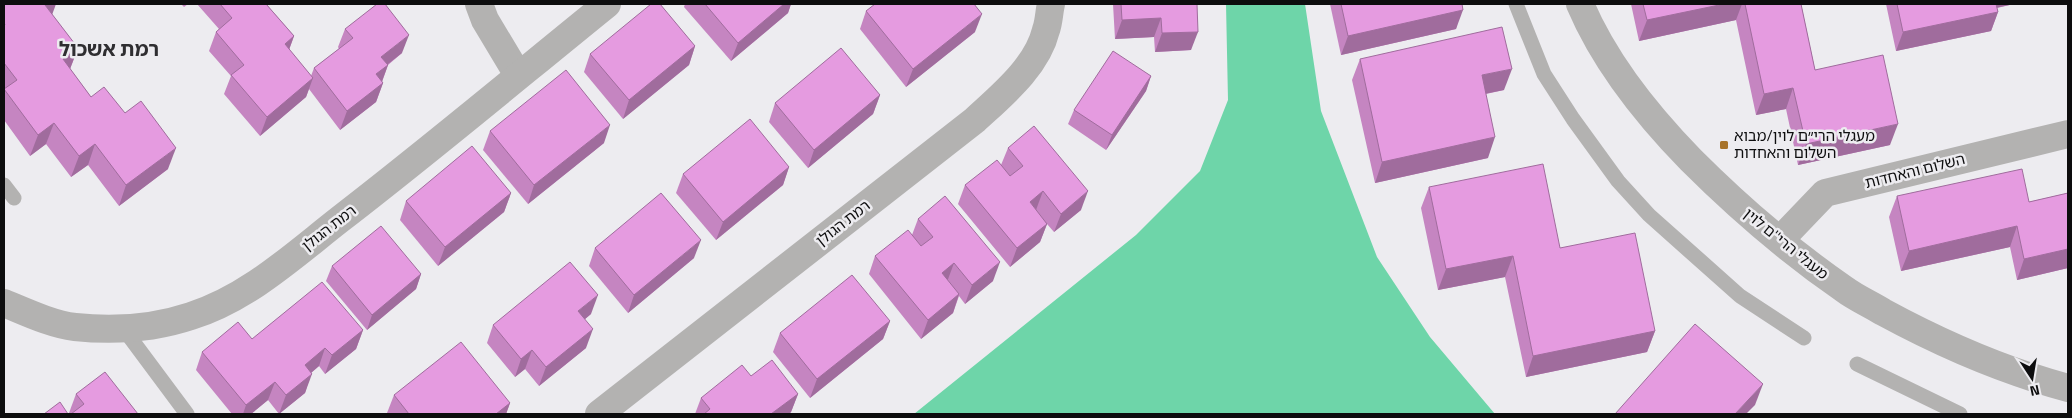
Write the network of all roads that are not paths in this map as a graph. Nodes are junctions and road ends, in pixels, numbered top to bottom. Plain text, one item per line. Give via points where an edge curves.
1 (479, 4) edge
2 (607, 4) edge
3 (1051, 4) edge
4 (1516, 4) edge
5 (1580, 4) edge
6 (518, 75) junction
7 (2068, 134) edge
8 (4, 185) edge
9 (14, 198) dead end
10 (1780, 240) junction
11 (4, 303) edge
12 (123, 328) junction
13 (1804, 338) dead end
14 (1858, 364) dead end
15 (2068, 388) edge
16 (187, 414) edge
17 (599, 414) edge
18 (1960, 414) edge

1 - 6 street
2 - 6 street, רמת הגולן
3 - 17 street, רמת הגולן via 1046,32 1032,59 1013,85 975,120
4 - 13 lane via 1544,74 1618,182 1649,215 1740,296
5 - 10 street, מעגלי הרי''ם לוין via 1608,59 1638,101 1726,195
6 - 12 street, רמת הגולן via 249,290 190,317
7 - 10 street, השלום והאחדות via 1825,193
8 - 9 lane
10 - 15 street, מעגלי הרי''ם לוין via 1846,290 1913,328 1978,358
11 - 12 street, רמת הגולן via 74,326
12 - 16 lane
14 - 18 lane

